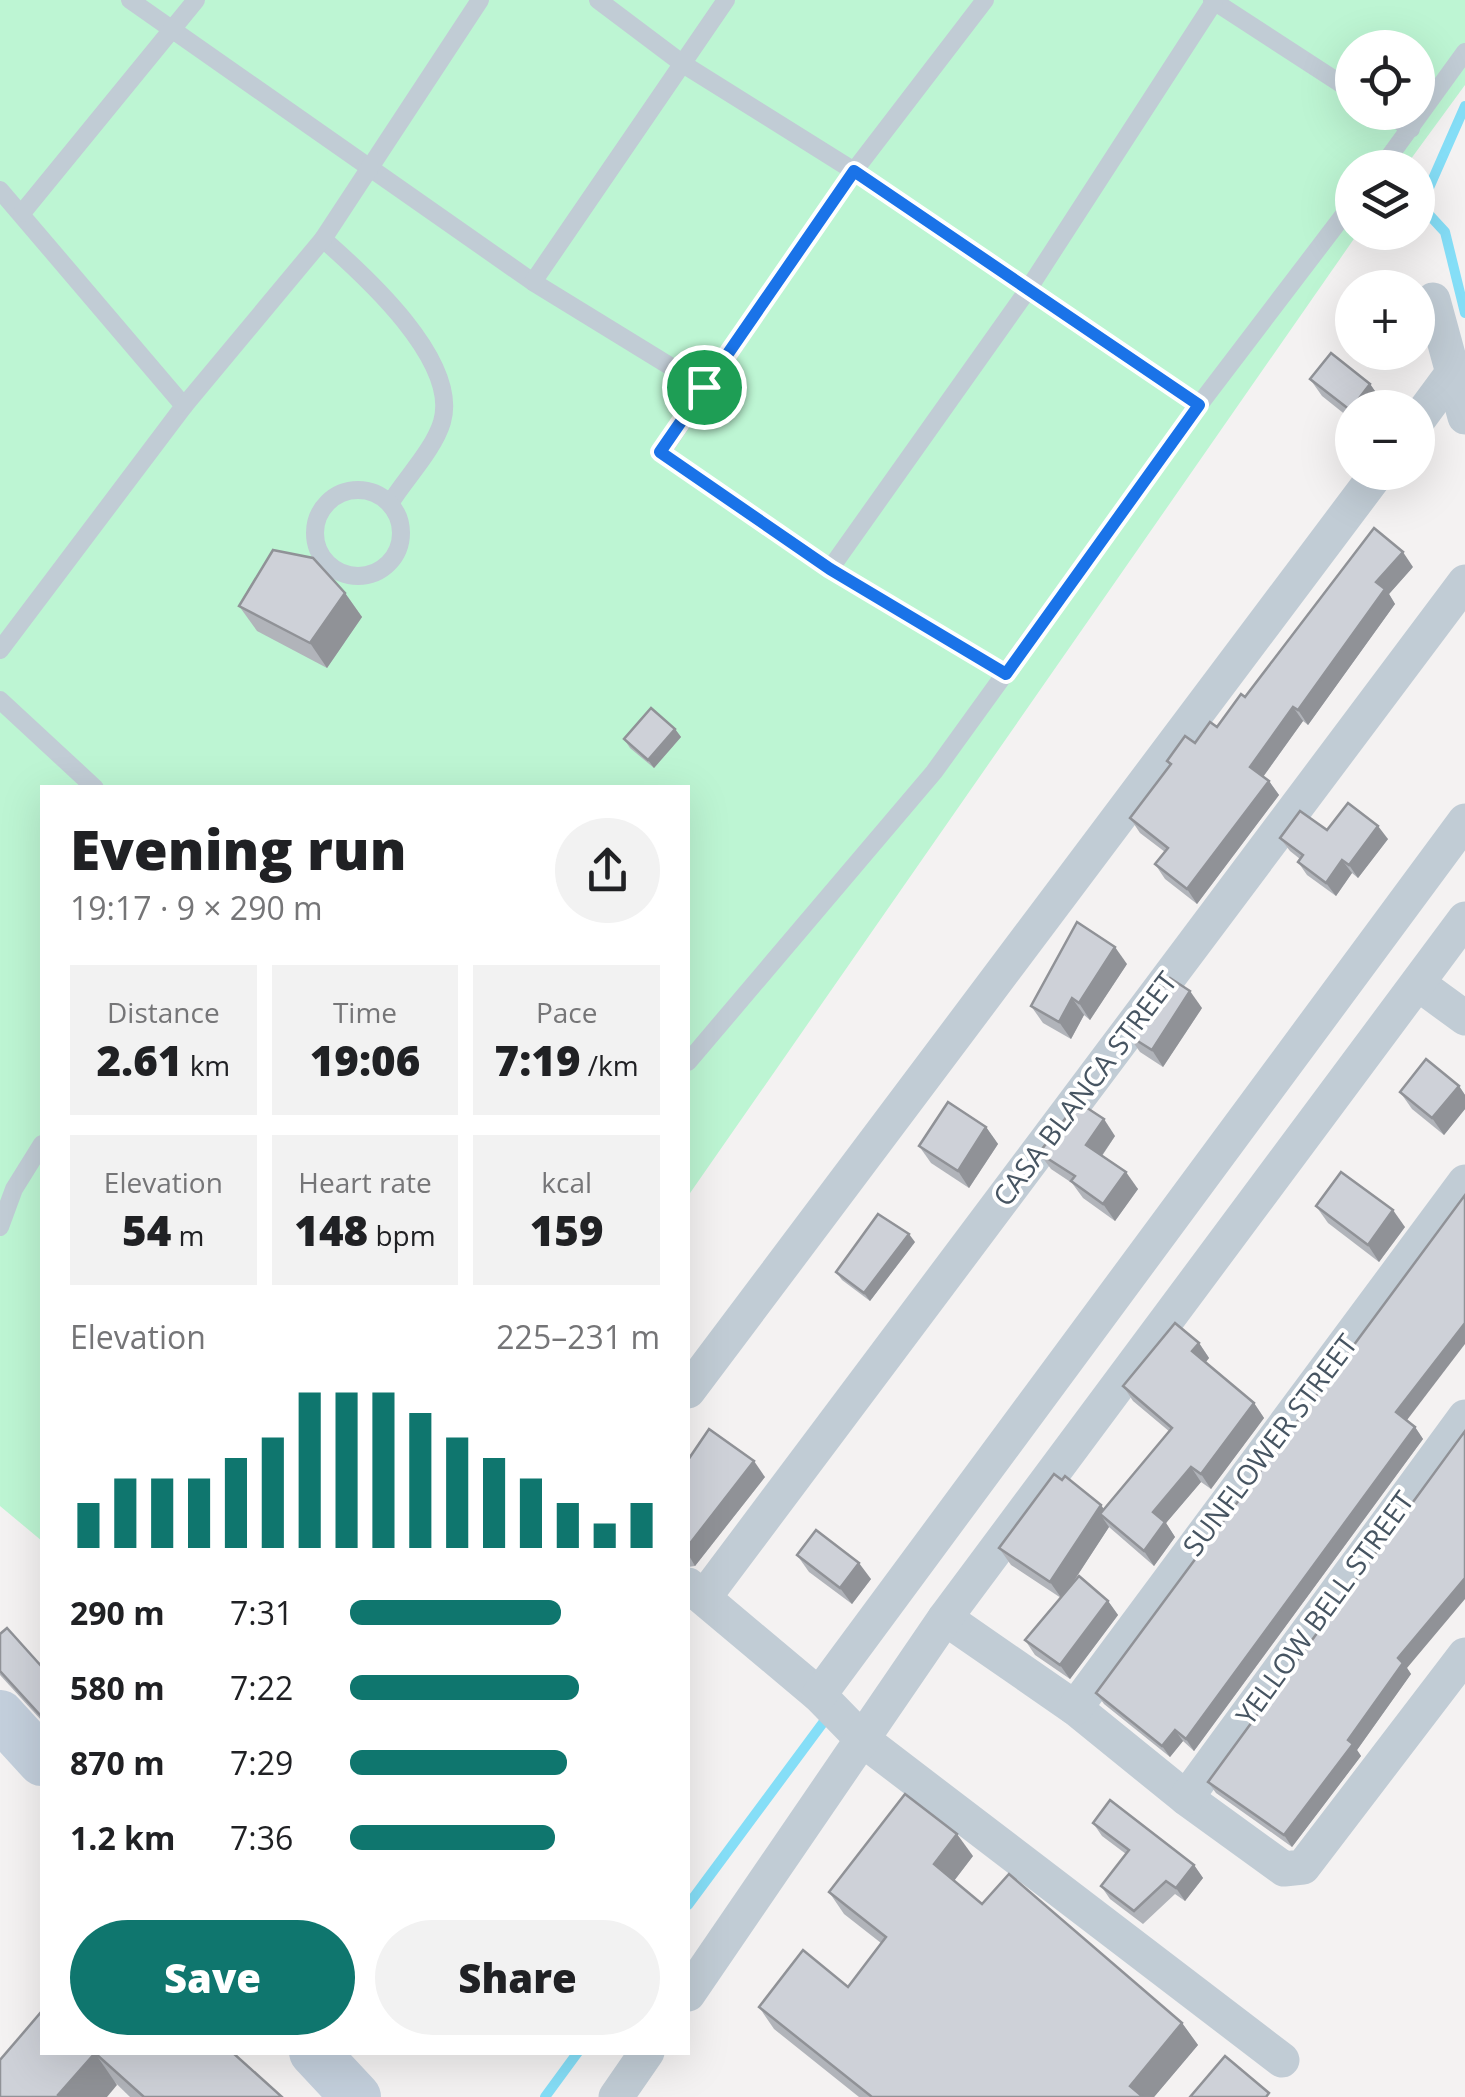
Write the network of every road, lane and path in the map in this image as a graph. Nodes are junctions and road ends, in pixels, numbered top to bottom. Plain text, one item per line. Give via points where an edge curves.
1 (130, 0) edge
2 (196, 0) edge
3 (480, 0) edge
4 (598, 0) edge
5 (726, 0) edge
6 (985, 0) edge
7 (1213, 1) edge
8 (174, 32) junction
9 (1465, 52) edge
10 (682, 64) junction
11 (1335, 80) edge
12 (1435, 94) edge
13 (370, 166) junction
14 (854, 171) junction
15 (0, 190) edge
16 (22, 213) junction
17 (1335, 226) edge
18 (324, 239) junction
19 (533, 282) junction
20 (1027, 291) junction
21 (1435, 311) edge
22 (1452, 374) junction
23 (704, 387) junction
24 (1435, 397) edge
25 (1199, 405) junction
26 (184, 406) junction
27 (1465, 417) edge
28 (1364, 490) edge
29 (391, 502) junction
30 (830, 569) junction
31 (1465, 582) edge
32 (0, 650) edge
33 (1006, 674) junction
34 (0, 700) edge
35 (92, 785) edge
36 (1465, 821) edge
37 (1465, 919) edge
38 (1420, 985) junction
39 (1465, 1018) edge
40 (690, 1060) edge
41 (36, 1173) edge
42 (1465, 1182) edge
43 (7, 1194) edge
44 (0, 1227) edge
45 (690, 1389) edge
46 (1465, 1418) edge
47 (696, 1590) edge
48 (944, 1618) junction
49 (1465, 1654) edge
50 (819, 1695) junction
51 (1075, 1708) junction
52 (0, 1715) edge
53 (863, 1740) junction
54 (40, 1760) edge
55 (1186, 1798) junction
56 (690, 1991) edge
57 (317, 2055) edge
58 (645, 2055) edge
59 (1282, 2060) dead end
60 (356, 2097) edge
61 (616, 2097) edge

1 - 8 lane
2 - 8 lane
3 - 13 lane
4 - 10 lane
5 - 10 lane
6 - 14 lane
7 - 11 lane
7 - 20 lane
8 - 13 lane
8 - 16 lane
9 - 12 lane
10 - 14 lane
10 - 19 lane
13 - 18 lane
13 - 19 lane
14 - 20 lane
14 - 23 lane
15 - 16 lane
16 - 26 lane
17 - 25 lane
18 - 26 lane
18 - 29 lane via 376,285 418,340 444,390 442,423
19 - 23 lane
20 - 25 lane
20 - 30 lane
21 - 22 street
22 - 24 street
22 - 27 street
23 - 30 lane via 660,452
25 - 33 lane
26 - 32 lane
28 - 45 street
29 - 29 lane via 404,534 389,566 357,580 326,565 313,532 326,500 359,488
30 - 33 lane
31 - 47 street, CASA BLANCA STREET
33 - 40 lane via 934,772
34 - 35 lane
36 - 50 street
37 - 38 street
38 - 39 street
38 - 48 street
41 - 43 lane
42 - 51 street, SUNFLOWER STREET
43 - 44 lane
46 - 55 street, YELLOW BELL STREET
47 - 50 street
48 - 51 street
48 - 53 street
49 - 55 street via 1303,1866 1275,1866
50 - 53 street
51 - 55 street
52 - 54 main road
53 - 56 street
53 - 59 street
57 - 60 main road
58 - 61 street

